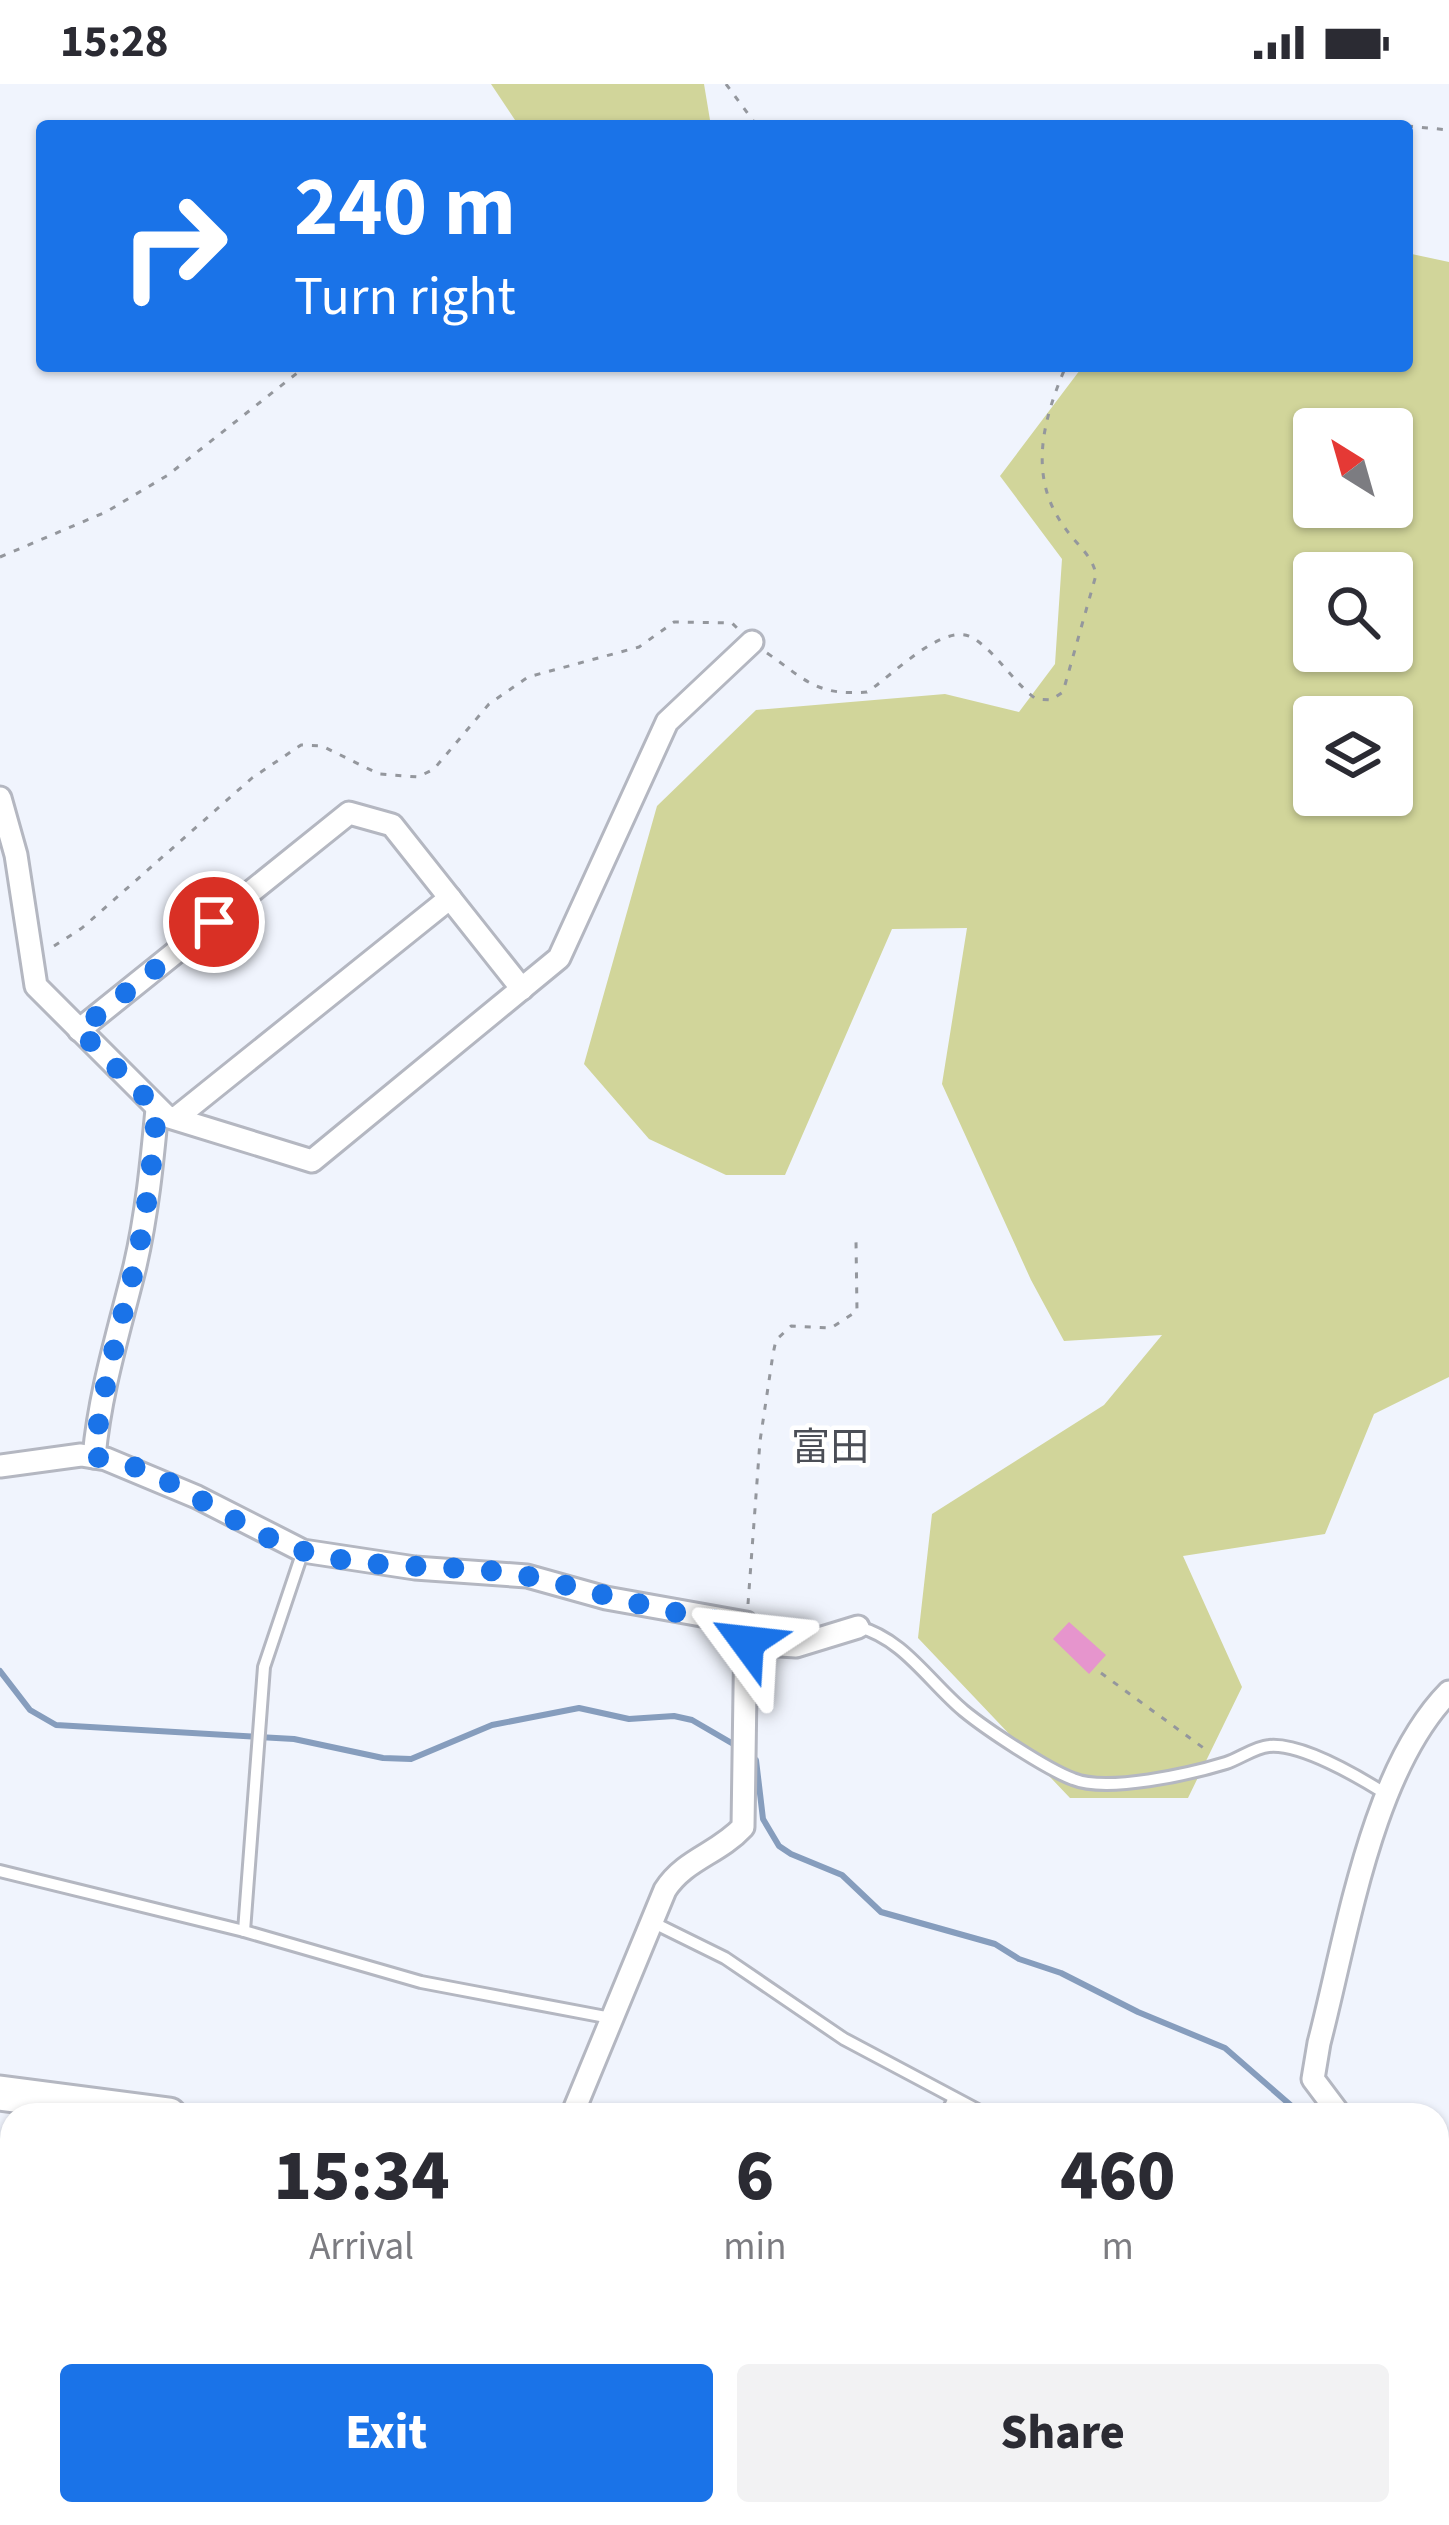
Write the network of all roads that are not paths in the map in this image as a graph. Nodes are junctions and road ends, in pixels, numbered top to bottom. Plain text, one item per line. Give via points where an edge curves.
1 (752, 642) road end
2 (0, 798) edge
3 (450, 898) junction
4 (522, 988) junction
5 (79, 1030) junction
6 (166, 1114) junction
7 (94, 1457) junction
8 (0, 1466) edge
9 (303, 1551) junction
10 (858, 1627) joint
11 (747, 1633) junction
12 (1449, 1692) edge
13 (1386, 1794) junction
14 (0, 1870) edge
15 (652, 1922) junction
16 (244, 1931) junction
17 (611, 2018) junction
18 (0, 2093) edge
19 (954, 2098) junction
20 (77, 2103) edge
21 (577, 2103) edge
22 (952, 2103) edge
23 (964, 2103) edge
24 (1331, 2103) edge

1 - 4 street via 667,722 559,958
2 - 5 street via 36,986
3 - 4 street
3 - 5 street via 392,825 349,813
3 - 6 street
4 - 6 street via 311,1161
5 - 6 street
6 - 7 street via 112,1341
7 - 8 street
7 - 9 street
9 - 11 street via 527,1576
9 - 16 lane via 264,1666
10 - 11 street via 796,1646
10 - 13 lane via 895,1645 967,1714 1074,1780 1156,1778 1269,1746 1314,1757
11 - 15 street via 742,1827 727,1845 679,1869
12 - 13 street via 1422,1724
13 - 24 street via 1313,2079
14 - 16 lane
15 - 17 street
15 - 19 lane
16 - 17 lane via 403,1977
17 - 21 street
18 - 20 highway
19 - 22 lane
19 - 23 lane

